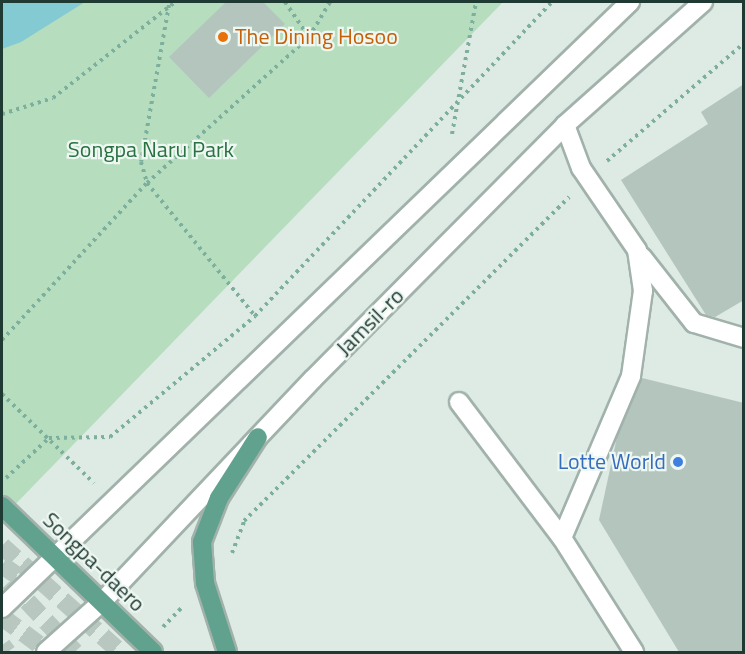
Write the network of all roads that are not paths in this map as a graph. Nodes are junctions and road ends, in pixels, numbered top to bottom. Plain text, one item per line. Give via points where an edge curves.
1 (630, 2) edge
2 (703, 2) edge
3 (565, 125) junction
4 (637, 250) junction
5 (744, 338) edge
6 (459, 402) dead end
7 (258, 437) junction
8 (2, 506) edge
9 (562, 538) junction
10 (54, 556) junction
11 (102, 602) junction
12 (2, 608) edge
13 (149, 649) edge
14 (46, 652) edge
15 (227, 652) edge
16 (634, 652) edge

1 - 10 street
2 - 3 street, Jamsil-ro
3 - 4 street via 588,178
3 - 7 street, Jamsil-ro
4 - 5 street via 694,323
4 - 9 street via 643,311 631,376
6 - 9 street
7 - 11 street, Jamsil-ro
7 - 15 main road via 219,498 202,542 206,583
8 - 10 main road, Songpa-daero
9 - 16 street
10 - 11 main road, Songpa-daero
10 - 12 street
11 - 13 main road, Songpa-daero
11 - 14 street, Jamsil-ro

